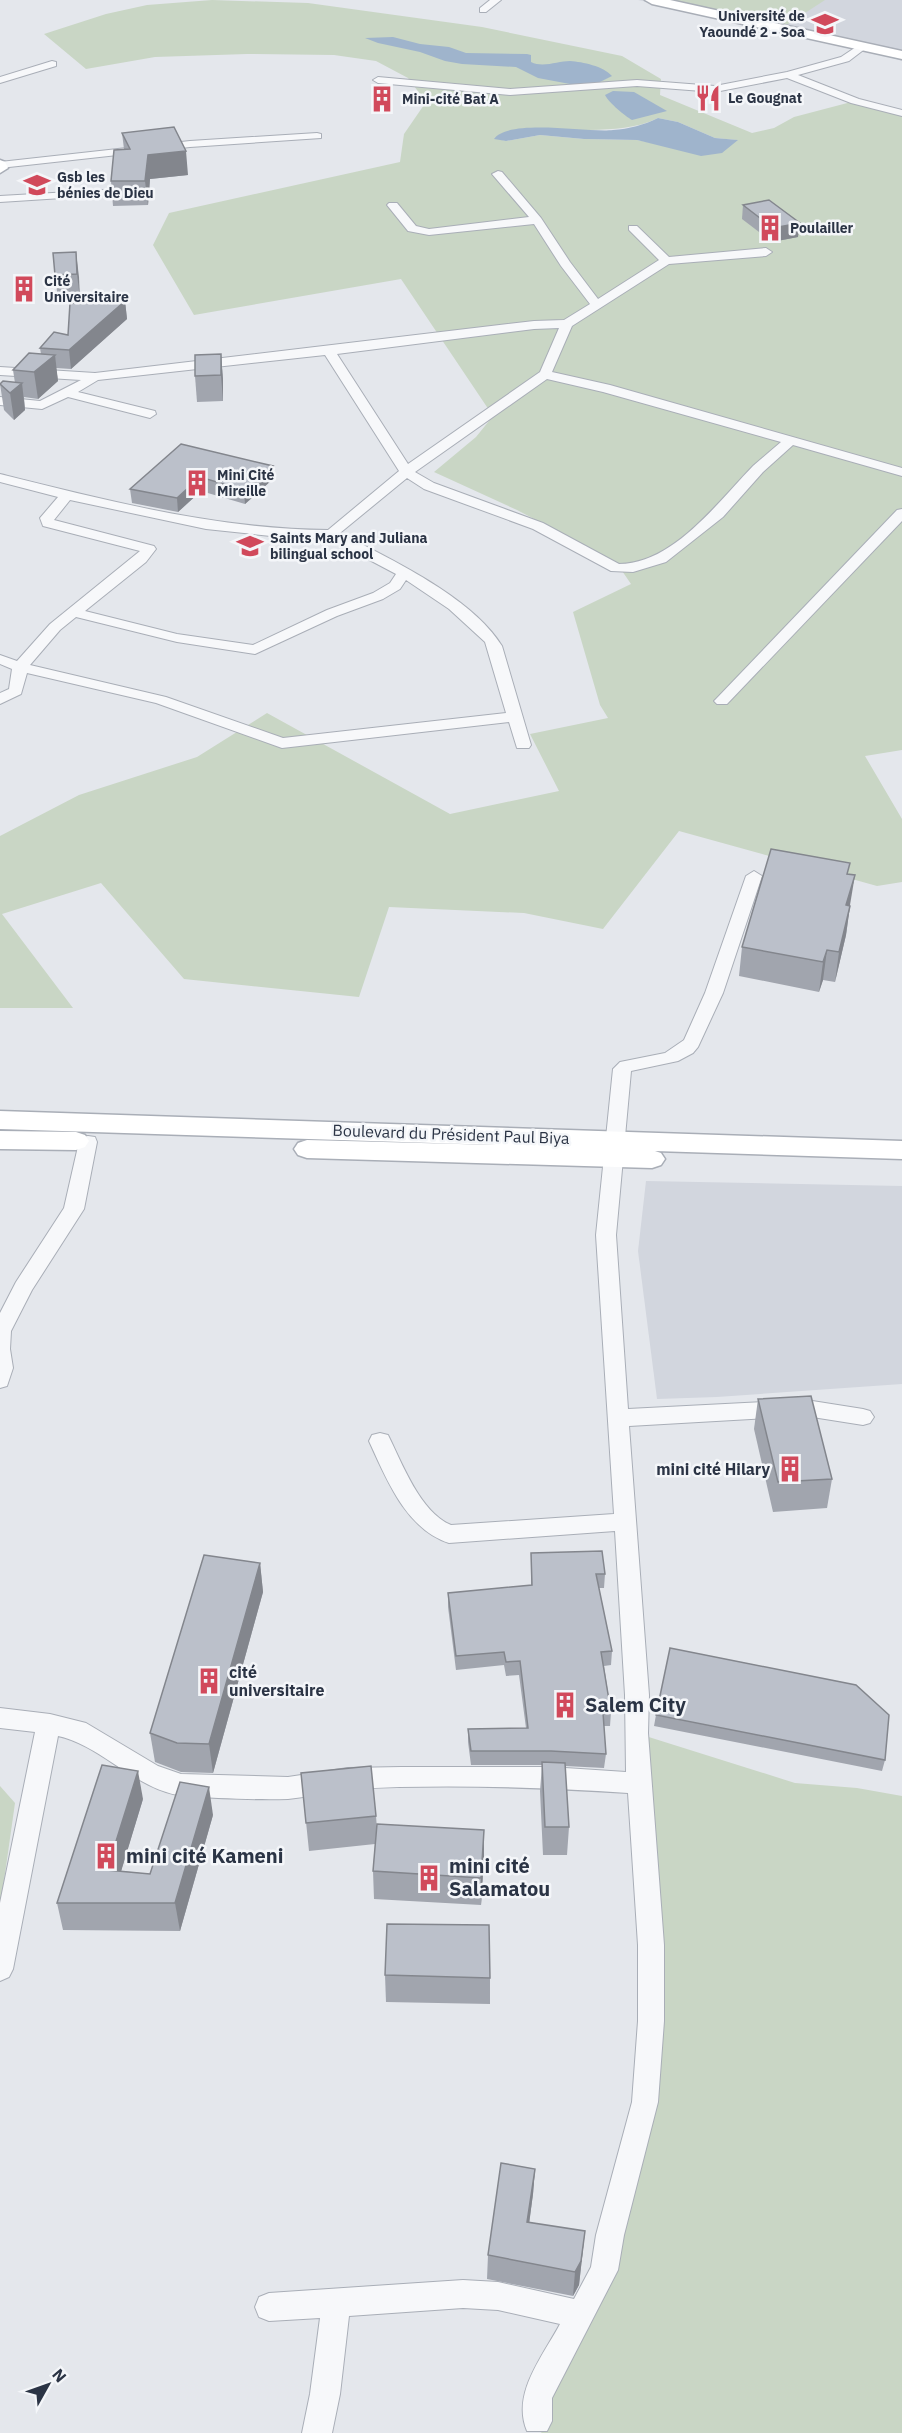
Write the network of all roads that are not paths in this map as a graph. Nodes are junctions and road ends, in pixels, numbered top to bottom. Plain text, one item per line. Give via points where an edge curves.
1 (496, 0) edge
2 (652, 0) edge
3 (483, 10) dead end
4 (862, 45) junction
5 (902, 55) edge
6 (51, 64) dead end
7 (788, 75) junction
8 (0, 80) edge
9 (378, 80) dead end
10 (902, 113) edge
11 (317, 135) dead end
12 (0, 166) edge
13 (498, 174) dead end
14 (105, 193) dead end
15 (0, 199) edge
16 (393, 205) dead end
17 (537, 220) junction
18 (633, 228) dead end
19 (766, 252) dead end
20 (666, 261) junction
21 (596, 304) junction
22 (567, 324) junction
23 (329, 351) junction
24 (0, 371) edge
25 (545, 374) junction
26 (95, 377) junction
27 (67, 393) junction
28 (0, 401) edge
29 (150, 414) dead end
30 (791, 440) junction
31 (406, 472) junction
32 (902, 472) edge
33 (0, 478) edge
34 (67, 495) junction
35 (902, 513) edge
36 (157, 534) junction
37 (331, 534) junction
38 (404, 572) junction
39 (73, 612) junction
40 (0, 659) edge
41 (20, 667) junction
42 (0, 699) edge
43 (722, 701) dead end
44 (514, 717) junction
45 (523, 744) dead end
46 (754, 876) dead end
47 (0, 1120) edge
48 (0, 1140) edge
49 (88, 1142) junction
50 (614, 1149) junction
51 (902, 1150) edge
52 (902, 1167) edge
53 (0, 1349) edge
54 (0, 1380) edge
55 (863, 1417) dead end
56 (620, 1418) junction
57 (380, 1441) dead end
58 (625, 1522) junction
59 (0, 1718) edge
60 (50, 1724) junction
61 (639, 1783) junction
62 (0, 1969) edge
63 (336, 2303) junction
64 (269, 2307) dead end
65 (579, 2314) junction
66 (537, 2421) dead end
67 (317, 2433) edge

1 - 3 street
2 - 4 main road
4 - 5 main road
4 - 7 street via 845,59
6 - 8 street
7 - 9 street via 715,89 637,83 510,92
7 - 10 street via 855,101
11 - 12 street via 190,144
13 - 17 street
14 - 15 street
16 - 17 street via 412,229 429,232
17 - 21 street
18 - 20 street
19 - 20 street
20 - 21 street
21 - 22 street
22 - 23 street
22 - 25 street
23 - 26 street
23 - 31 street
24 - 26 street
25 - 30 street
25 - 31 street
26 - 27 street
27 - 28 street via 42,405
27 - 29 street
30 - 31 street via 690,537 661,559 624,569 538,526 429,486
30 - 32 street
31 - 37 street
33 - 34 street
34 - 36 street
34 - 36 street via 47,518 48,523
35 - 43 street
36 - 37 street
36 - 39 street via 141,559
37 - 38 street
38 - 39 street via 395,586 378,597 332,613 255,650 177,638
38 - 44 street via 444,597 490,637
39 - 41 street
40 - 41 street
41 - 42 street via 16,691
41 - 44 street via 161,700 282,743
44 - 45 street
46 - 50 street via 714,993 692,1043 677,1054 622,1069
47 - 50 main road, Boulevard du Président Paul Biya
48 - 49 main road, Boulevard du Président Paul Biya
49 - 50 main road, Boulevard du Président Paul Biya
49 - 53 street via 74,1209 23,1287 1,1331
50 - 51 main road, Boulevard du Président Paul Biya
50 - 52 main road, Boulevard du Président Paul Biya
50 - 56 street via 606,1235
53 - 54 street
55 - 56 street via 806,1408
56 - 58 street
57 - 58 street via 394,1473 424,1517 441,1533
58 - 61 street via 638,1695
59 - 60 street
60 - 61 street via 78,1730 150,1774 181,1785 288,1788 348,1779 401,1777 550,1777
60 - 62 street
61 - 65 street via 651,1945 645,2102 604,2270
63 - 64 street
63 - 65 street via 484,2294
63 - 67 street
65 - 66 street via 538,2395

